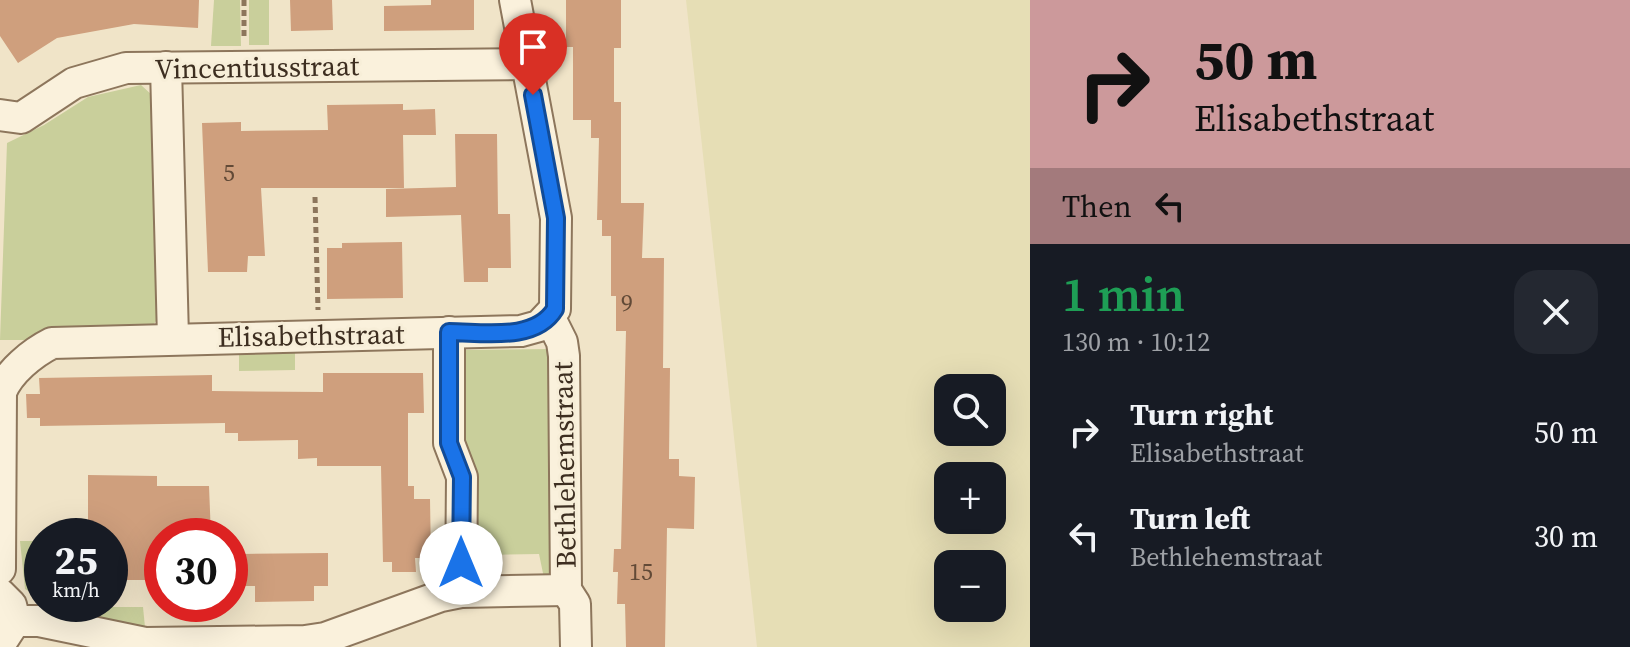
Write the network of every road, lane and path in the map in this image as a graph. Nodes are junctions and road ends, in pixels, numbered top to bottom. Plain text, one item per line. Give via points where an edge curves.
1 (244, 0) edge
2 (515, 0) edge
3 (527, 64) junction
4 (246, 66) junction
5 (166, 67) junction
6 (0, 115) edge
7 (315, 197) dead end
8 (550, 318) junction
9 (449, 332) junction
10 (319, 335) junction
11 (173, 338) junction
12 (0, 569) edge
13 (566, 590) junction
14 (461, 592) junction
15 (0, 594) edge
16 (8, 632) edge
17 (576, 647) edge

1 - 4 path
2 - 3 street
3 - 4 street, Vincentiusstraat
3 - 8 street via 556,218 557,294
4 - 5 street, Vincentiusstraat
5 - 6 street, Vincentiusstraat via 126,68 88,77 21,118
5 - 11 street
7 - 10 path
8 - 9 street, Elisabethstraat via 521,331
8 - 13 street, Bethlehemstraat via 564,356
9 - 10 street, Elisabethstraat
9 - 14 street via 449,443 462,477
10 - 11 street, Elisabethstraat
11 - 12 street, Elisabethstraat via 52,343 8,377 1,392
13 - 14 street
13 - 17 street, Bethlehemstraat via 575,604
14 - 16 street via 305,641 145,643 39,621
15 - 16 street via 11,605

